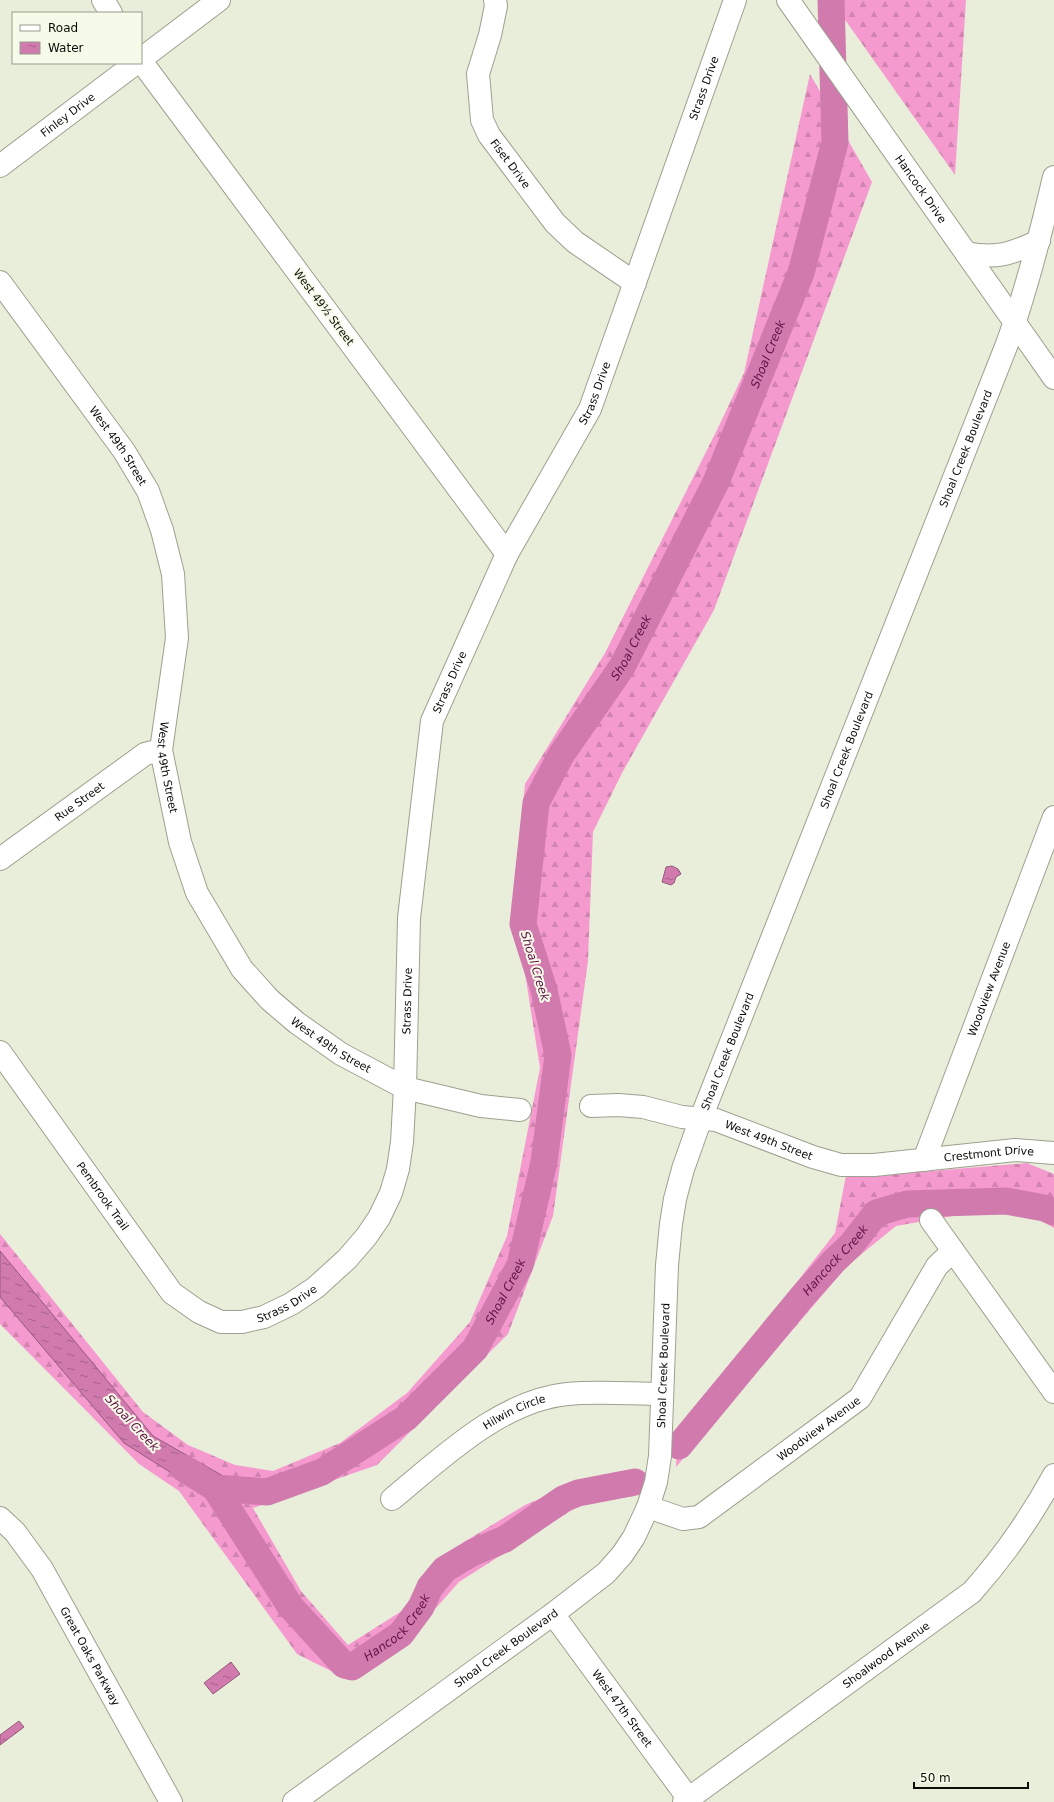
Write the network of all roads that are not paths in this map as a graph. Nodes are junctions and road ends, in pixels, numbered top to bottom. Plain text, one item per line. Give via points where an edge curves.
1 (102, 0) edge
2 (219, 0) edge
3 (495, 0) edge
4 (735, 0) edge
5 (793, 6) edge
6 (110, 12) edge
7 (142, 59) edge
8 (142, 61) edge
9 (135, 64) edge
10 (0, 166) edge
11 (1054, 177) edge
12 (1039, 241) junction
13 (966, 253) junction
14 (0, 282) edge
15 (635, 283) junction
16 (1015, 323) junction
17 (1054, 378) edge
18 (507, 554) junction
19 (161, 750) junction
20 (1054, 817) edge
21 (0, 859) edge
22 (0, 1052) edge
23 (405, 1088) junction
24 (591, 1106) dead end
25 (520, 1110) dead end
26 (701, 1118) junction
27 (1054, 1153) edge
28 (924, 1160) junction
29 (931, 1220) dead end
30 (953, 1251) junction
31 (221, 1322) joint
32 (1054, 1392) edge
33 (662, 1394) junction
34 (1054, 1475) edge
35 (392, 1499) dead end
36 (648, 1507) junction
37 (0, 1518) edge
38 (553, 1614) junction
39 (688, 1801) edge
40 (171, 1802) edge
41 (294, 1802) edge

1 - 6 street
2 - 7 street
3 - 15 street, Fiset Drive via 490,35 478,74 482,120 489,135 555,223 575,242
4 - 15 street, Strass Drive
5 - 13 street, Hancock Drive
8 - 18 street, West 49½ Street
9 - 10 street, Finley Drive
11 - 12 street, Shoal Creek Boulevard
12 - 13 street via 1004,255 983,256
12 - 16 street, Shoal Creek Boulevard
13 - 16 street, Hancock Drive
14 - 19 street, West 49th Street via 124,451 148,491 162,530 174,574 177,638
15 - 18 street, Strass Drive via 590,409
16 - 17 street, Hancock Drive
16 - 26 street, Shoal Creek Boulevard
18 - 23 street, Strass Drive via 432,721 409,918
19 - 21 street, Rue Street via 145,754
19 - 23 street, West 49th Street via 180,842 197,893 242,969 270,1000 297,1023 340,1054
20 - 28 street, Woodview Avenue
22 - 31 street, Pembrook Trail via 172,1293 199,1312
23 - 25 street, West 49th Street via 481,1106
23 - 31 street, Strass Drive via 398,1169 390,1193 366,1237 347,1259 315,1288 291,1304 264,1317 242,1322
24 - 26 street, West 49th Street via 643,1107 682,1117
26 - 28 street, West 49th Street via 716,1120 841,1165
26 - 33 street, Shoal Creek Boulevard via 683,1169 671,1224
27 - 28 street, Crestmont Drive via 1016,1150
29 - 30 street
30 - 32 street
30 - 36 street, Woodview Avenue via 937,1266 860,1398 699,1517 683,1519
33 - 35 street, Hilwin Circle via 567,1394 530,1403 456,1445
33 - 36 street, Shoal Creek Boulevard via 660,1456 656,1482
34 - 39 street, Shoalwood Avenue via 1034,1510 995,1566 972,1592
36 - 38 street, Shoal Creek Boulevard via 622,1555 606,1573
37 - 40 street, Great Oaks Parkway via 16,1532 42,1569
38 - 39 street, West 47th Street
38 - 41 street, Shoal Creek Boulevard

